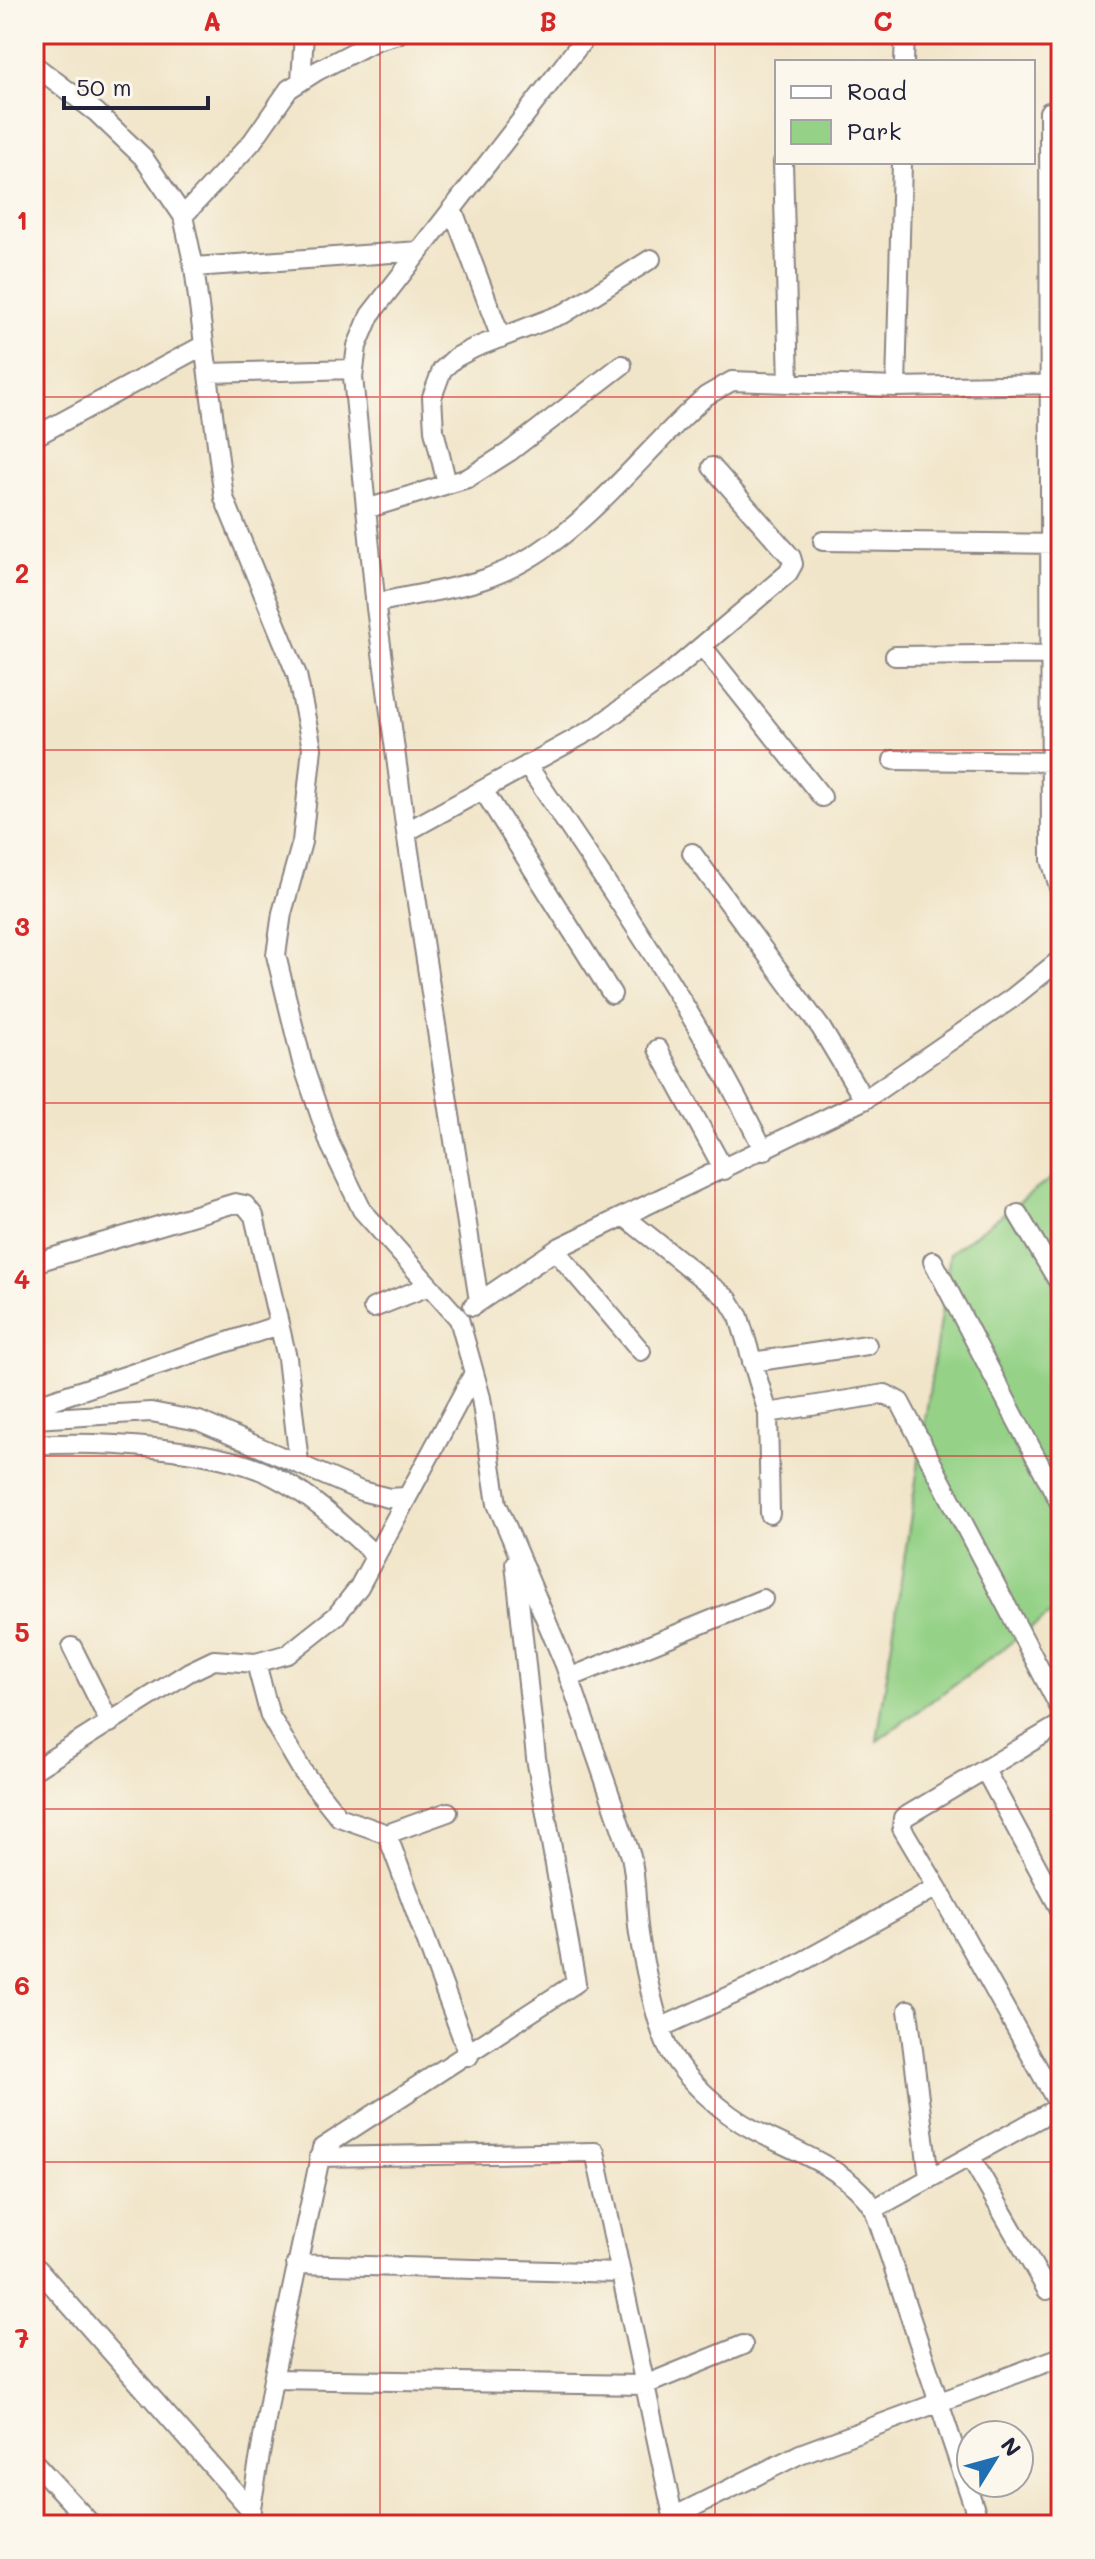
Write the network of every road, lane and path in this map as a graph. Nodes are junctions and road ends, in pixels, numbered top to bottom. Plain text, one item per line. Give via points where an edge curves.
1 (304, 34) edge
2 (398, 34) edge
3 (588, 34) edge
4 (905, 34) edge
5 (904, 60) edge
6 (34, 65) edge
7 (301, 81) junction
8 (1048, 112) edge
9 (783, 164) edge
10 (902, 164) edge
11 (452, 208) junction
12 (183, 216) junction
13 (419, 251) junction
14 (651, 259) dead end
15 (194, 267) junction
16 (501, 338) junction
17 (204, 345) junction
18 (622, 365) dead end
19 (354, 369) junction
20 (208, 373) junction
21 (789, 383) junction
22 (1054, 384) edge
23 (896, 387) junction
24 (34, 437) edge
25 (712, 467) dead end
26 (447, 484) junction
27 (366, 509) junction
28 (823, 541) dead end
29 (1055, 544) edge
30 (376, 603) junction
31 (702, 646) junction
32 (1055, 654) edge
33 (895, 656) dead end
34 (893, 760) dead end
35 (1056, 762) edge
36 (527, 765) junction
37 (483, 790) junction
38 (822, 797) dead end
39 (406, 832) junction
40 (692, 853) dead end
41 (1061, 894) edge
42 (1061, 959) edge
43 (612, 994) dead end
44 (658, 1049) dead end
45 (864, 1100) junction
46 (764, 1151) junction
47 (724, 1170) junction
48 (1018, 1214) dead end
49 (625, 1217) junction
50 (556, 1251) junction
51 (933, 1261) dead end
52 (34, 1263) edge
53 (429, 1286) junction
54 (1061, 1286) edge
55 (479, 1301) junction
56 (373, 1308) dead end
57 (459, 1319) junction
58 (279, 1325) junction
59 (867, 1345) dead end
60 (641, 1351) dead end
61 (752, 1362) junction
62 (474, 1373) junction
63 (34, 1406) edge
64 (768, 1413) junction
65 (34, 1419) edge
66 (34, 1445) edge
67 (299, 1462) junction
68 (405, 1497) junction
69 (1061, 1505) edge
70 (770, 1514) dead end
71 (512, 1541) junction
72 (376, 1556) junction
73 (763, 1599) dead end
74 (72, 1647) dead end
75 (256, 1663) junction
76 (569, 1678) junction
77 (1061, 1710) edge
78 (110, 1723) junction
79 (1061, 1724) edge
80 (34, 1770) edge
81 (986, 1772) junction
82 (448, 1812) dead end
83 (387, 1834) junction
84 (937, 1887) junction
85 (1061, 1911) edge
86 (908, 2010) dead end
87 (662, 2027) junction
88 (469, 2056) junction
89 (1061, 2107) edge
90 (970, 2156) junction
91 (319, 2157) junction
92 (929, 2178) junction
93 (874, 2209) junction
94 (296, 2264) junction
95 (38, 2269) dead end
96 (621, 2273) junction
97 (1047, 2290) dead end
98 (743, 2345) dead end
99 (1061, 2357) edge
100 (273, 2379) junction
101 (645, 2385) junction
102 (940, 2399) junction
103 (38, 2473) edge
104 (249, 2517) edge
105 (674, 2521) edge
106 (92, 2525) edge
107 (980, 2525) edge

1 - 7 street
2 - 7 street
3 - 11 street
4 - 5 street
6 - 12 street via 96,112 143,157
7 - 12 street
8 - 22 street
9 - 21 street
10 - 23 street
11 - 13 street
11 - 16 street
12 - 15 street
13 - 15 street
13 - 19 street via 370,315
14 - 16 street via 565,313
15 - 17 street
16 - 26 street via 455,358 442,370 432,397
17 - 20 street
17 - 24 street
18 - 26 street via 509,452 468,478
19 - 20 street
19 - 27 street
20 - 53 street via 224,498 297,675 312,748 302,842 276,955 302,1062 330,1144 362,1210
21 - 23 street
21 - 30 street via 732,381 706,396 558,540 523,563 487,579
22 - 23 street
22 - 29 street
25 - 31 street via 793,564
26 - 27 street
27 - 30 street
28 - 29 street
29 - 32 street
30 - 39 street
31 - 36 street via 595,728
31 - 38 street
32 - 33 street
32 - 35 street
34 - 35 street
35 - 41 street via 1051,860
36 - 37 street
36 - 46 street via 621,903 728,1076
37 - 39 street
37 - 43 street
39 - 55 street
40 - 45 street via 821,1028
42 - 45 street
44 - 47 street
45 - 46 street
46 - 47 street
47 - 49 street
48 - 54 street
49 - 50 street
49 - 61 street via 728,1299
50 - 55 street
50 - 60 street
51 - 69 street
52 - 58 street via 235,1203 245,1205 254,1216
53 - 56 street
53 - 57 street
55 - 57 street
57 - 62 street
58 - 63 street
58 - 67 street
59 - 61 street
61 - 64 street
62 - 68 street
62 - 71 street via 497,1504
64 - 70 street
64 - 77 street via 885,1394 900,1402
65 - 67 street via 151,1412 199,1421
66 - 72 street via 104,1444 218,1458 273,1475 312,1498
67 - 68 street via 361,1491
68 - 72 street
71 - 76 street
71 - 88 street via 536,1758 576,1983
72 - 75 street via 359,1587 312,1638 288,1654
73 - 76 street
74 - 78 street
75 - 78 street via 214,1660
75 - 83 street via 270,1716 303,1772 339,1817
76 - 87 street via 631,1856 639,1934
78 - 80 street
79 - 81 street
81 - 84 street via 903,1818 902,1828
81 - 85 street
82 - 83 street
83 - 88 street
84 - 87 street via 789,1969
84 - 89 street
86 - 92 street
87 - 93 street via 686,2072 716,2102 751,2129 852,2183
88 - 91 street via 344,2130
89 - 90 street
90 - 92 street
90 - 97 street
91 - 94 street
91 - 96 street via 595,2152
92 - 93 street
93 - 102 street
94 - 96 street
94 - 100 street
95 - 104 street
96 - 101 street
98 - 101 street
99 - 102 street
100 - 101 street
100 - 104 street
101 - 105 street
102 - 105 street via 800,2454
102 - 107 street
103 - 106 street

